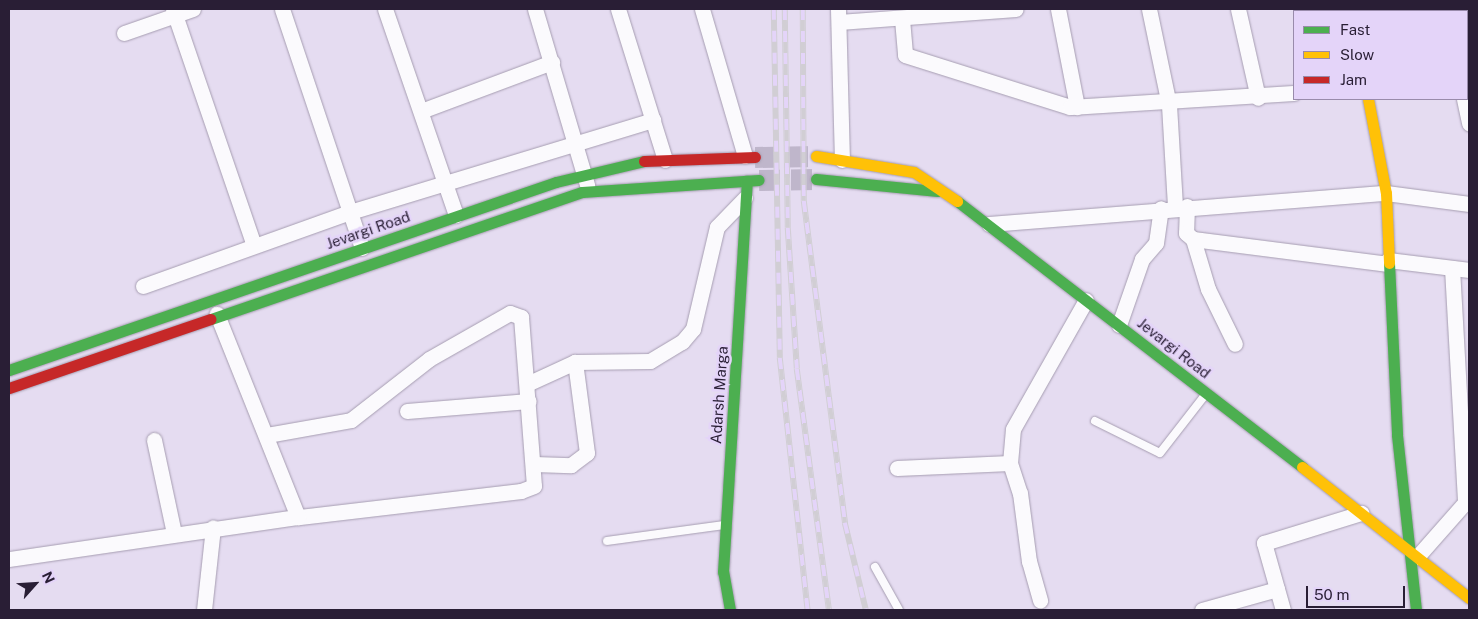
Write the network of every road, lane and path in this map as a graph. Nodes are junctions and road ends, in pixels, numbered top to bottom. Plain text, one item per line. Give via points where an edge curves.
1 (193, 9) edge
2 (282, 9) edge
3 (385, 9) edge
4 (535, 9) edge
5 (618, 9) edge
6 (702, 9) edge
7 (1016, 9) edge
8 (1058, 9) edge
9 (1149, 9) edge
10 (1238, 9) edge
11 (174, 12) edge
12 (838, 16) edge
13 (902, 19) junction
14 (124, 33) dead end
15 (552, 62) junction
16 (1293, 93) edge
17 (1258, 98) junction
18 (1368, 100) edge
19 (1464, 100) edge
20 (1169, 104) junction
21 (1077, 107) junction
22 (420, 111) junction
23 (653, 120) junction
24 (1469, 123) edge
25 (574, 141) junction
26 (750, 156) joint
27 (816, 156) tunnel mouth
28 (665, 160) junction
29 (842, 160) junction
30 (583, 174) junction
31 (816, 179) tunnel mouth
32 (759, 180) tunnel mouth
33 (446, 181) junction
34 (747, 181) junction
35 (589, 191) junction
36 (940, 191) junction
37 (1386, 193) junction
38 (745, 198) junction
39 (1469, 204) edge
40 (1174, 207) junction
41 (350, 212) junction
42 (456, 215) junction
43 (989, 224) junction
44 (1193, 239) junction
45 (254, 246) junction
46 (362, 248) junction
47 (1388, 262) junction
48 (1452, 268) junction
49 (1469, 270) edge
50 (143, 286) dead end
51 (1086, 300) junction
52 (217, 314) junction
53 (1119, 325) junction
54 (1235, 344) dead end
55 (574, 362) junction
56 (9, 369) edge
57 (527, 384) junction
58 (9, 388) edge
59 (1207, 392) junction
60 (529, 401) junction
61 (406, 411) dead end
62 (1094, 421) dead end
63 (267, 435) junction
64 (154, 440) dead end
65 (1010, 463) junction
66 (534, 464) junction
67 (897, 468) dead end
68 (1467, 501) edge
69 (1361, 513) junction
70 (298, 517) junction
71 (726, 524) junction
72 (213, 527) junction
73 (174, 533) junction
74 (607, 541) dead end
75 (1412, 552) junction
76 (9, 559) edge
77 (875, 567) dead end
78 (1277, 589) junction
79 (1469, 598) edge
80 (1040, 600) dead end
81 (204, 610) edge
82 (730, 610) edge
83 (899, 610) edge
84 (1202, 610) edge
85 (1283, 610) edge
86 (1416, 610) edge

1 - 11 street
2 - 41 street
3 - 22 street
4 - 15 street
5 - 23 street
6 - 26 street
7 - 13 street
8 - 21 street
9 - 20 street
10 - 17 street
11 - 14 street
11 - 45 street
12 - 13 street
12 - 29 street
13 - 21 street via 905,55
15 - 22 street
15 - 25 street
16 - 17 street
17 - 20 street
18 - 37 main road
19 - 24 street
20 - 21 street
20 - 40 street
22 - 33 street
23 - 25 street
23 - 28 street
25 - 30 street
25 - 33 street
26 - 28 main road, Jevargi Road
27 - 29 main road, Jevargi Road
28 - 30 main road, Jevargi Road
29 - 36 main road, Jevargi Road via 914,172
30 - 35 street
30 - 42 main road, Jevargi Road
31 - 36 main road
32 - 34 main road
33 - 41 street
33 - 42 street
34 - 35 main road
34 - 38 main road, Adarsh Marga
35 - 52 main road
36 - 43 main road, Jevargi Road
37 - 39 street
37 - 40 street
37 - 47 main road
38 - 55 street via 727,212 717,227 690,336 650,361
38 - 71 main road, Adarsh Marga
40 - 43 street
40 - 44 street via 1186,233
40 - 53 street via 1156,243 1142,259
41 - 45 street
41 - 46 street
42 - 46 main road, Jevargi Road
43 - 51 main road, Jevargi Road
44 - 47 street
44 - 54 street via 1208,289
45 - 50 street
46 - 56 main road, Jevargi Road
47 - 48 street
47 - 75 main road
48 - 49 street
48 - 68 street
51 - 53 main road, Jevargi Road
51 - 65 street via 1013,429
52 - 58 main road
52 - 63 street
53 - 59 main road, Jevargi Road
55 - 57 street
55 - 66 street via 587,453 571,465
57 - 60 street
57 - 63 street via 522,322 515,312 429,359 351,420
59 - 62 lane via 1160,453
59 - 69 main road, Jevargi Road
60 - 61 street
60 - 66 street
63 - 70 street
64 - 73 street
65 - 67 street
65 - 80 street via 1020,493 1029,561
66 - 70 street via 534,486 521,491
68 - 75 street
69 - 75 main road, Jevargi Road
69 - 78 street via 1264,543
70 - 72 street
71 - 74 lane
71 - 82 main road, Adarsh Marga via 724,572
72 - 73 street
72 - 81 street
73 - 76 street
75 - 79 main road, Jevargi Road
75 - 86 main road
77 - 83 lane
78 - 84 street
78 - 85 street

